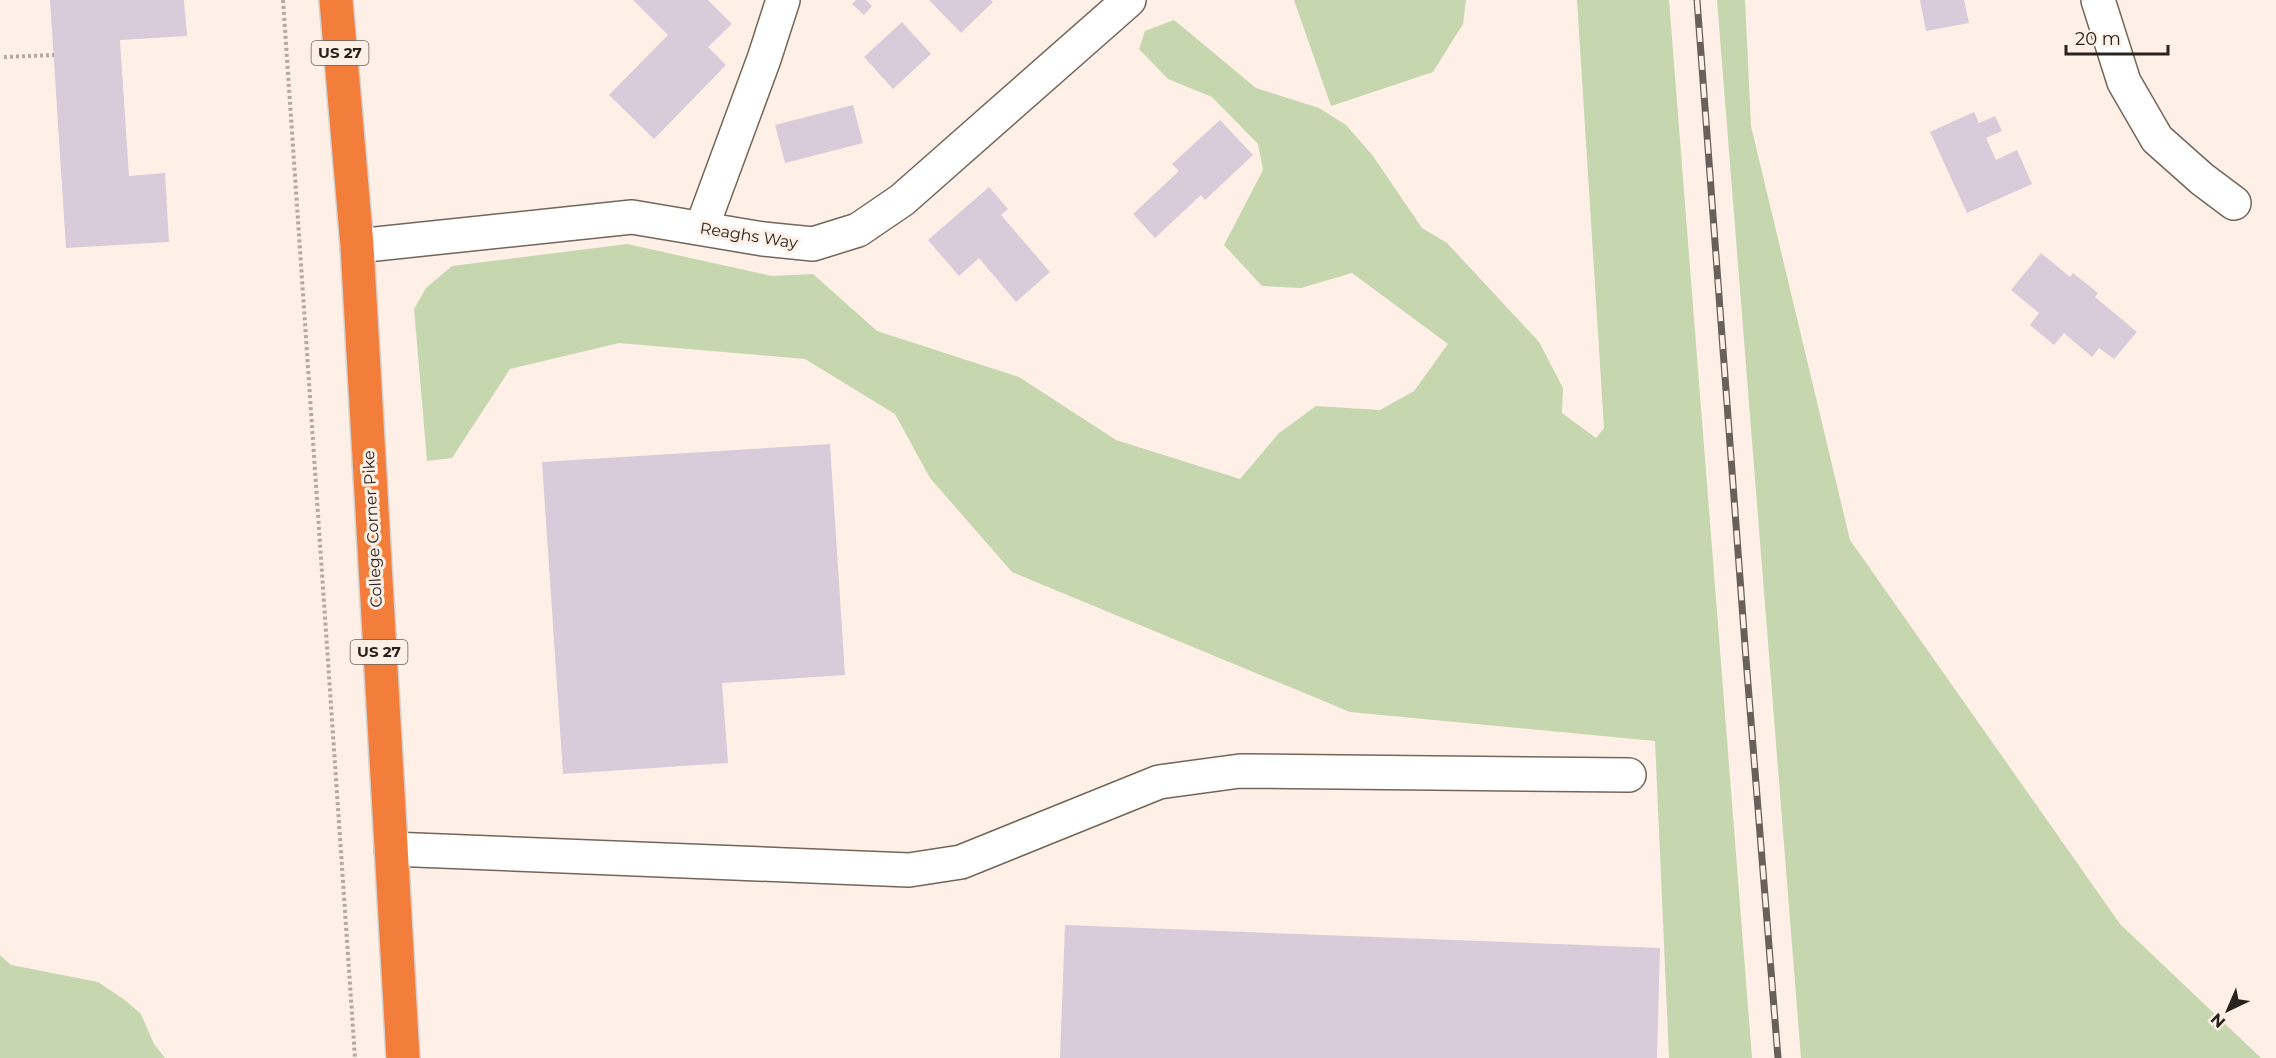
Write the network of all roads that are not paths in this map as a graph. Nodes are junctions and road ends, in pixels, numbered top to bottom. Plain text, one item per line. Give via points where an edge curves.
1 (336, 0) edge
2 (783, 0) edge
3 (1129, 0) edge
4 (2098, 0) edge
5 (2234, 203) dead end
6 (702, 227) junction
7 (357, 246) junction
8 (1629, 775) dead end
9 (390, 849) junction
10 (403, 1058) edge

1 - 7 highway, College Corner Pike / US 27
2 - 6 street
3 - 6 street, Reaghs Way via 902,200 858,230 813,244
4 - 5 street via 2124,82 2157,139
6 - 7 street, Reaghs Way via 632,218
7 - 9 highway, College Corner Pike / US 27
8 - 9 street via 1240,771 1159,782 961,862 909,870
9 - 10 highway, College Corner Pike / US 27

